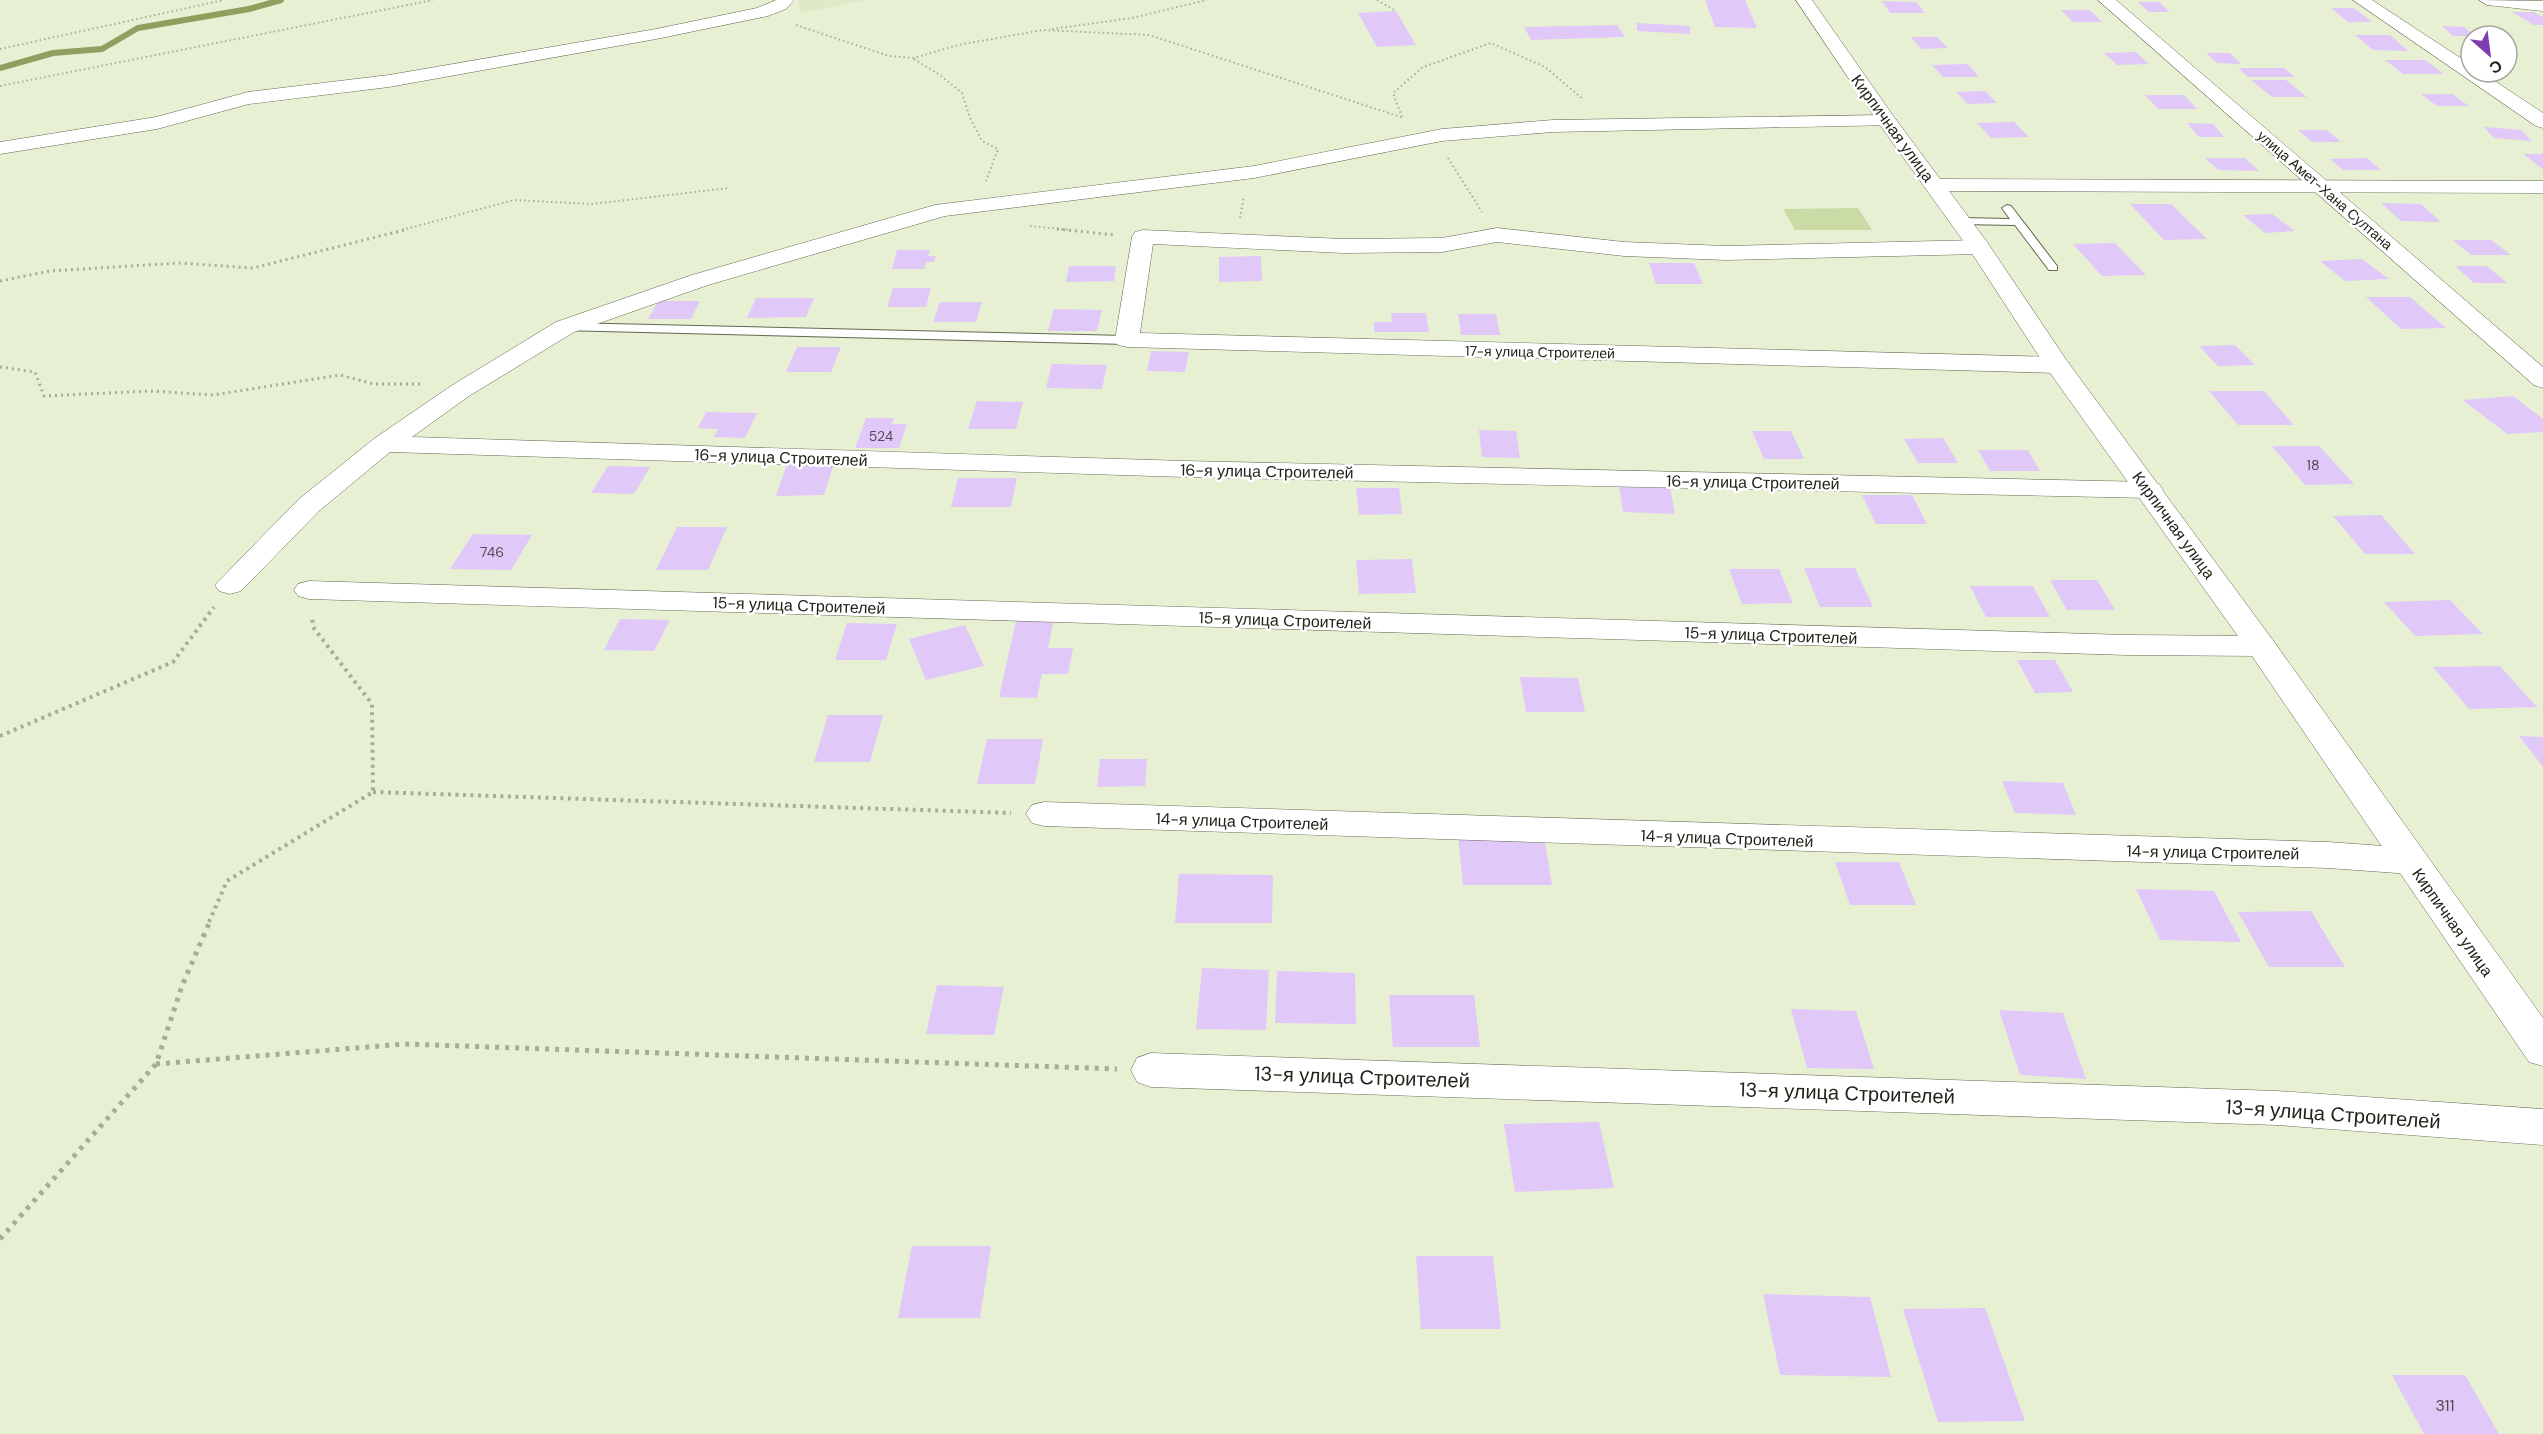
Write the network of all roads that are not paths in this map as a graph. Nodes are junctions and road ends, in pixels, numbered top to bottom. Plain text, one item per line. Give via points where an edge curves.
1 (786, 0) edge
2 (1804, 0) edge
3 (2106, 0) edge
4 (2361, 0) edge
5 (2487, 0) edge
6 (2543, 6) edge
7 (1887, 121) junction
8 (2543, 122) edge
9 (0, 148) edge
10 (1934, 185) junction
11 (2322, 187) junction
12 (2543, 187) edge
13 (2007, 208) dead end
14 (1960, 221) junction
15 (2018, 222) junction
16 (1979, 248) junction
17 (2053, 268) dead end
18 (565, 327) junction
19 (1126, 340) junction
20 (2057, 365) junction
21 (2543, 380) edge
22 (384, 444) junction
23 (2149, 490) junction
24 (230, 585) road end
25 (309, 590) road end
26 (2261, 646) junction
27 (1044, 814) road end
28 (2410, 861) junction
29 (2543, 1050) edge
30 (1151, 1070) road end
31 (2543, 1126) edge

1 - 9 street via 762,12 656,34 389,81 248,98 157,123
2 - 7 street, Кирпичная улица
3 - 11 street, улица Амет-Хана Султана
4 - 8 street
5 - 6 street
7 - 10 street, Кирпичная улица
7 - 18 street via 1553,126 1442,135 1254,172 943,210 723,274
10 - 11 street
10 - 14 street, Кирпичная улица
11 - 12 street
11 - 21 street, улица Амет-Хана Султана
13 - 15 lane
14 - 15 lane
14 - 16 street, Кирпичная улица
15 - 17 lane
16 - 19 street via 1726,253 1624,249 1497,235 1442,245 1343,246 1143,237
16 - 20 street, Кирпичная улица
18 - 19 lane
18 - 22 street via 460,391
19 - 20 street, 17-я улица Строителей
20 - 23 street, Кирпичная улица
22 - 23 street, 16-я улица Строителей via 1161,469
22 - 24 street via 309,506
23 - 26 street, Кирпичная улица
25 - 26 street, 15-я улица Строителей via 2103,645
26 - 28 street, Кирпичная улица
27 - 28 street, 14-я улица Строителей via 2328,855
28 - 29 street, Кирпичная улица
30 - 31 street, 13-я улица Строителей via 2277,1108

